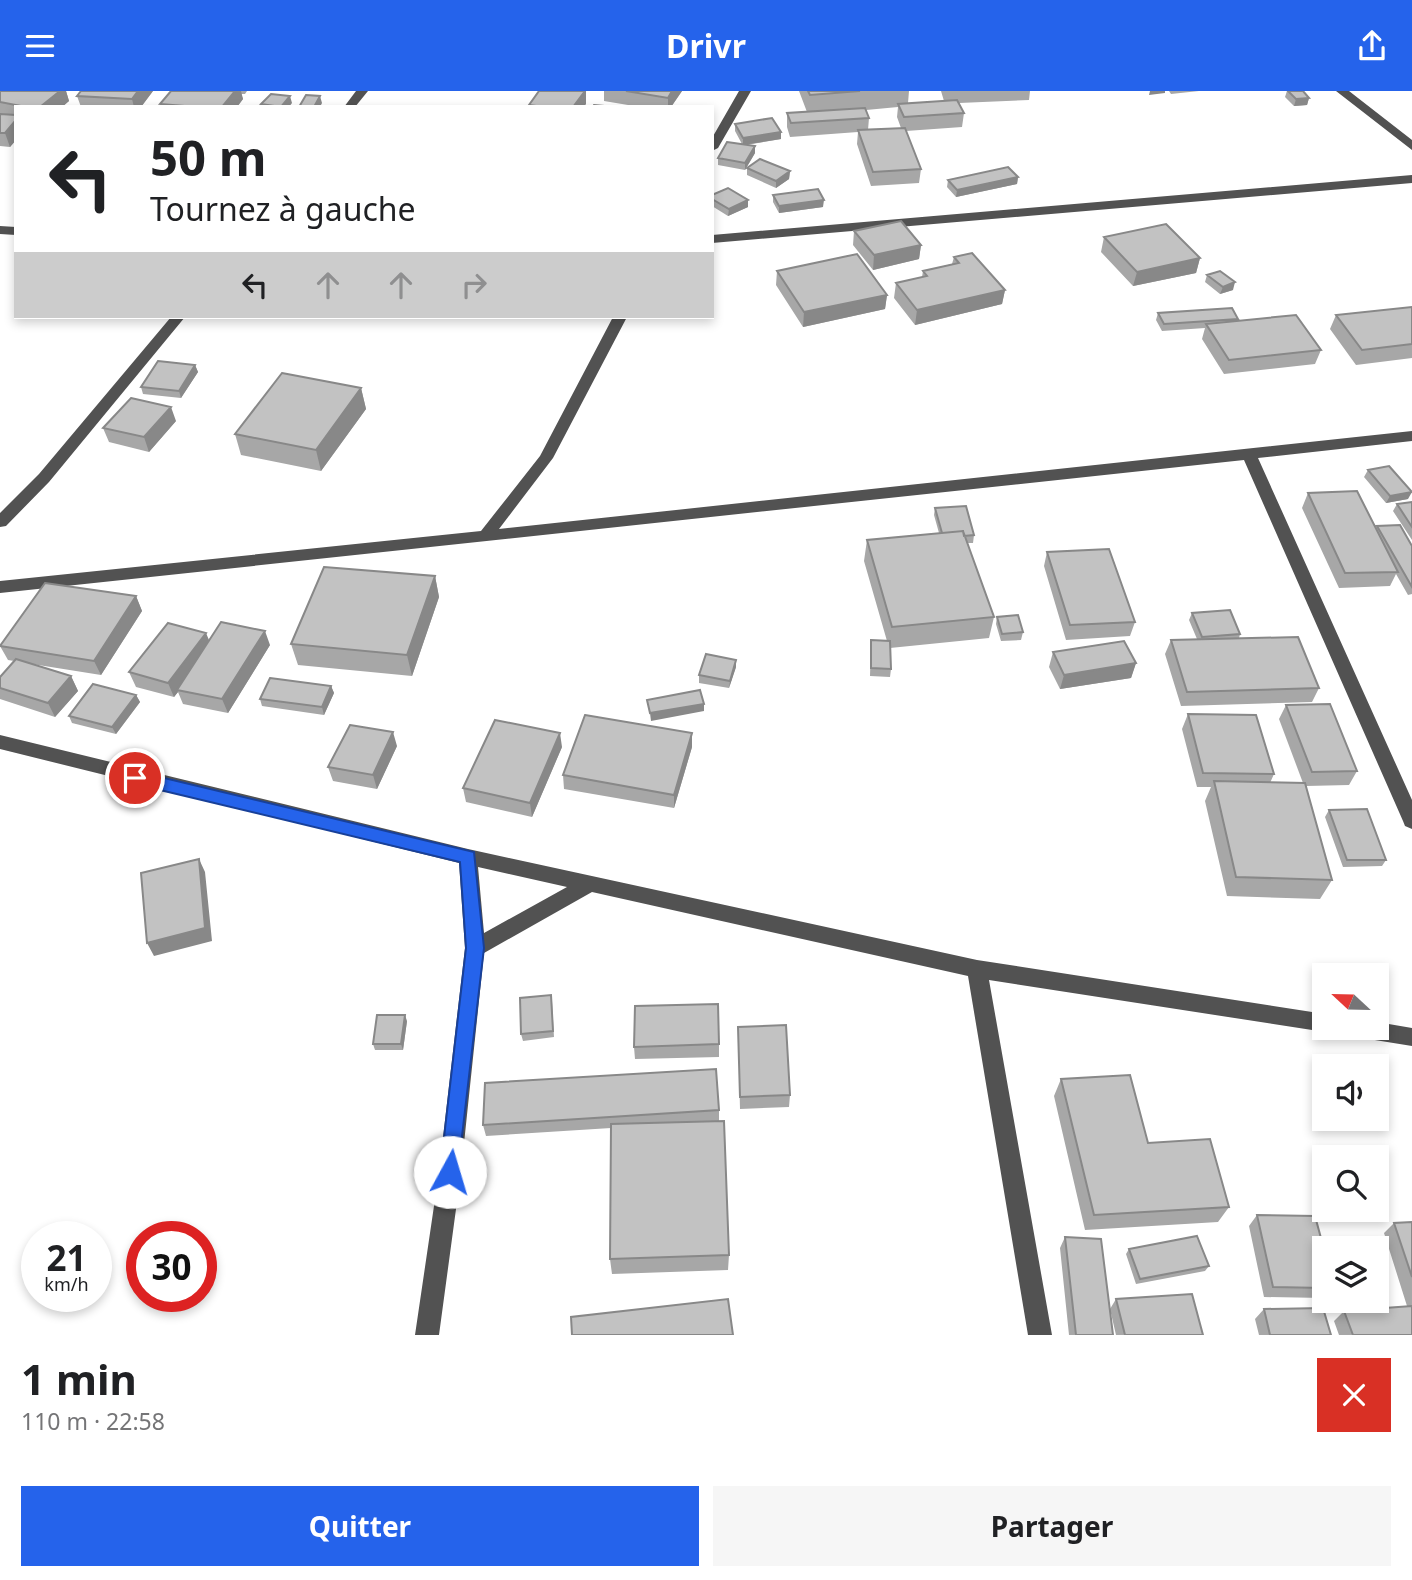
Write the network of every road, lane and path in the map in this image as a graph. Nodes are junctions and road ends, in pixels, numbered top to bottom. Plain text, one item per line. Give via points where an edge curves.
1 (362, 91) edge
2 (745, 91) edge
3 (1358, 91) edge
4 (1343, 92) edge
5 (351, 105) edge
6 (714, 145) edge
7 (1412, 146) edge
8 (1412, 179) edge
9 (714, 239) edge
10 (176, 319) edge
11 (619, 319) edge
12 (1412, 436) edge
13 (1249, 455) junction
14 (0, 522) edge
15 (487, 534) junction
16 (0, 587) edge
17 (0, 742) edge
18 (1406, 790) edge
19 (1412, 821) edge
20 (468, 857) junction
21 (590, 884) junction
22 (475, 948) junction
23 (977, 969) junction
24 (1312, 1021) edge
25 (1390, 1033) edge
26 (1412, 1037) edge
27 (427, 1335) edge
28 (1040, 1335) edge

1 - 5 street
2 - 6 street
3 - 4 street
4 - 7 street
8 - 9 street
10 - 14 street via 44,478
11 - 15 street via 546,457
12 - 13 street
13 - 15 street via 635,523
13 - 18 street
15 - 16 street
17 - 20 street
18 - 19 street
20 - 21 street
20 - 22 street
21 - 22 street
21 - 23 street
22 - 27 street
23 - 24 street
23 - 28 street
25 - 26 street

